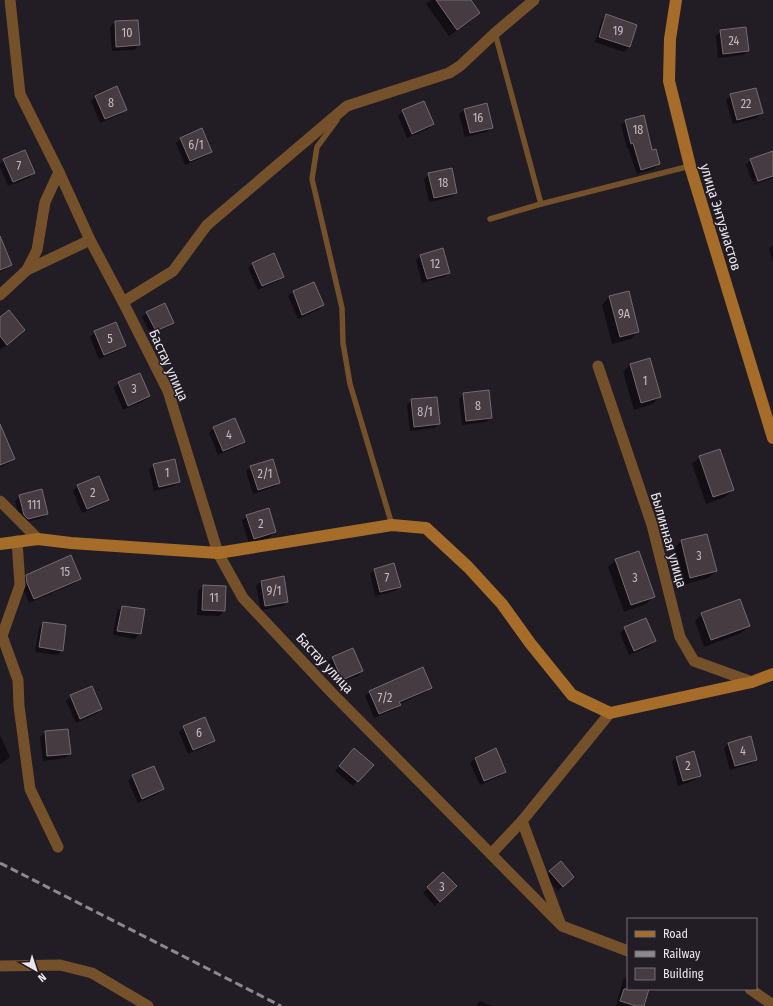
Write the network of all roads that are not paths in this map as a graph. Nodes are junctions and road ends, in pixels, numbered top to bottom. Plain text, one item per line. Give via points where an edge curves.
1 (10, 0) edge
2 (534, 0) edge
3 (676, 0) edge
4 (495, 33) junction
5 (347, 106) junction
6 (690, 166) junction
7 (59, 172) junction
8 (541, 204) junction
9 (490, 220) dead end
10 (90, 240) junction
11 (27, 270) junction
12 (0, 295) edge
13 (123, 302) junction
14 (598, 366) dead end
15 (773, 438) edge
16 (0, 501) edge
17 (392, 524) junction
18 (38, 539) junction
19 (17, 541) junction
20 (0, 544) edge
21 (218, 553) junction
22 (1, 637) edge
23 (773, 674) edge
24 (752, 682) junction
25 (610, 713) junction
26 (522, 821) junction
27 (58, 847) dead end
28 (491, 854) junction
29 (562, 926) junction
30 (627, 951) edge
31 (0, 966) edge
32 (751, 990) edge
33 (773, 1005) edge
34 (148, 1006) edge

1 - 7 street, Бастау улица via 20,94
2 - 4 street
3 - 6 street, улица Энтузиастов via 670,39 669,81
4 - 5 street via 449,73
4 - 8 lane
5 - 13 street via 207,225 173,271
5 - 17 lane via 317,148 312,179 342,308 343,343 350,384
6 - 8 lane
6 - 15 street, улица Энтузиастов
7 - 10 street, Бастау улица
7 - 11 street via 45,202 37,250
8 - 9 lane
10 - 11 street
10 - 13 street, Бастау улица
11 - 12 street
13 - 21 street, Бастау улица via 168,391
14 - 24 street, Былинная улица via 652,526 680,636 694,661
16 - 18 street
17 - 21 street
17 - 25 street via 426,528 468,567 502,604 572,695
18 - 19 street
18 - 21 street
19 - 20 street
19 - 22 street via 20,584
21 - 28 street, Бастау улица via 243,598 331,692
22 - 27 street via 18,680 30,790
23 - 24 street
24 - 25 street
25 - 26 street
26 - 28 street
26 - 29 street
28 - 29 street, Бастау улица
29 - 30 street, Бастау улица
31 - 34 street via 60,965 92,973
32 - 33 street

